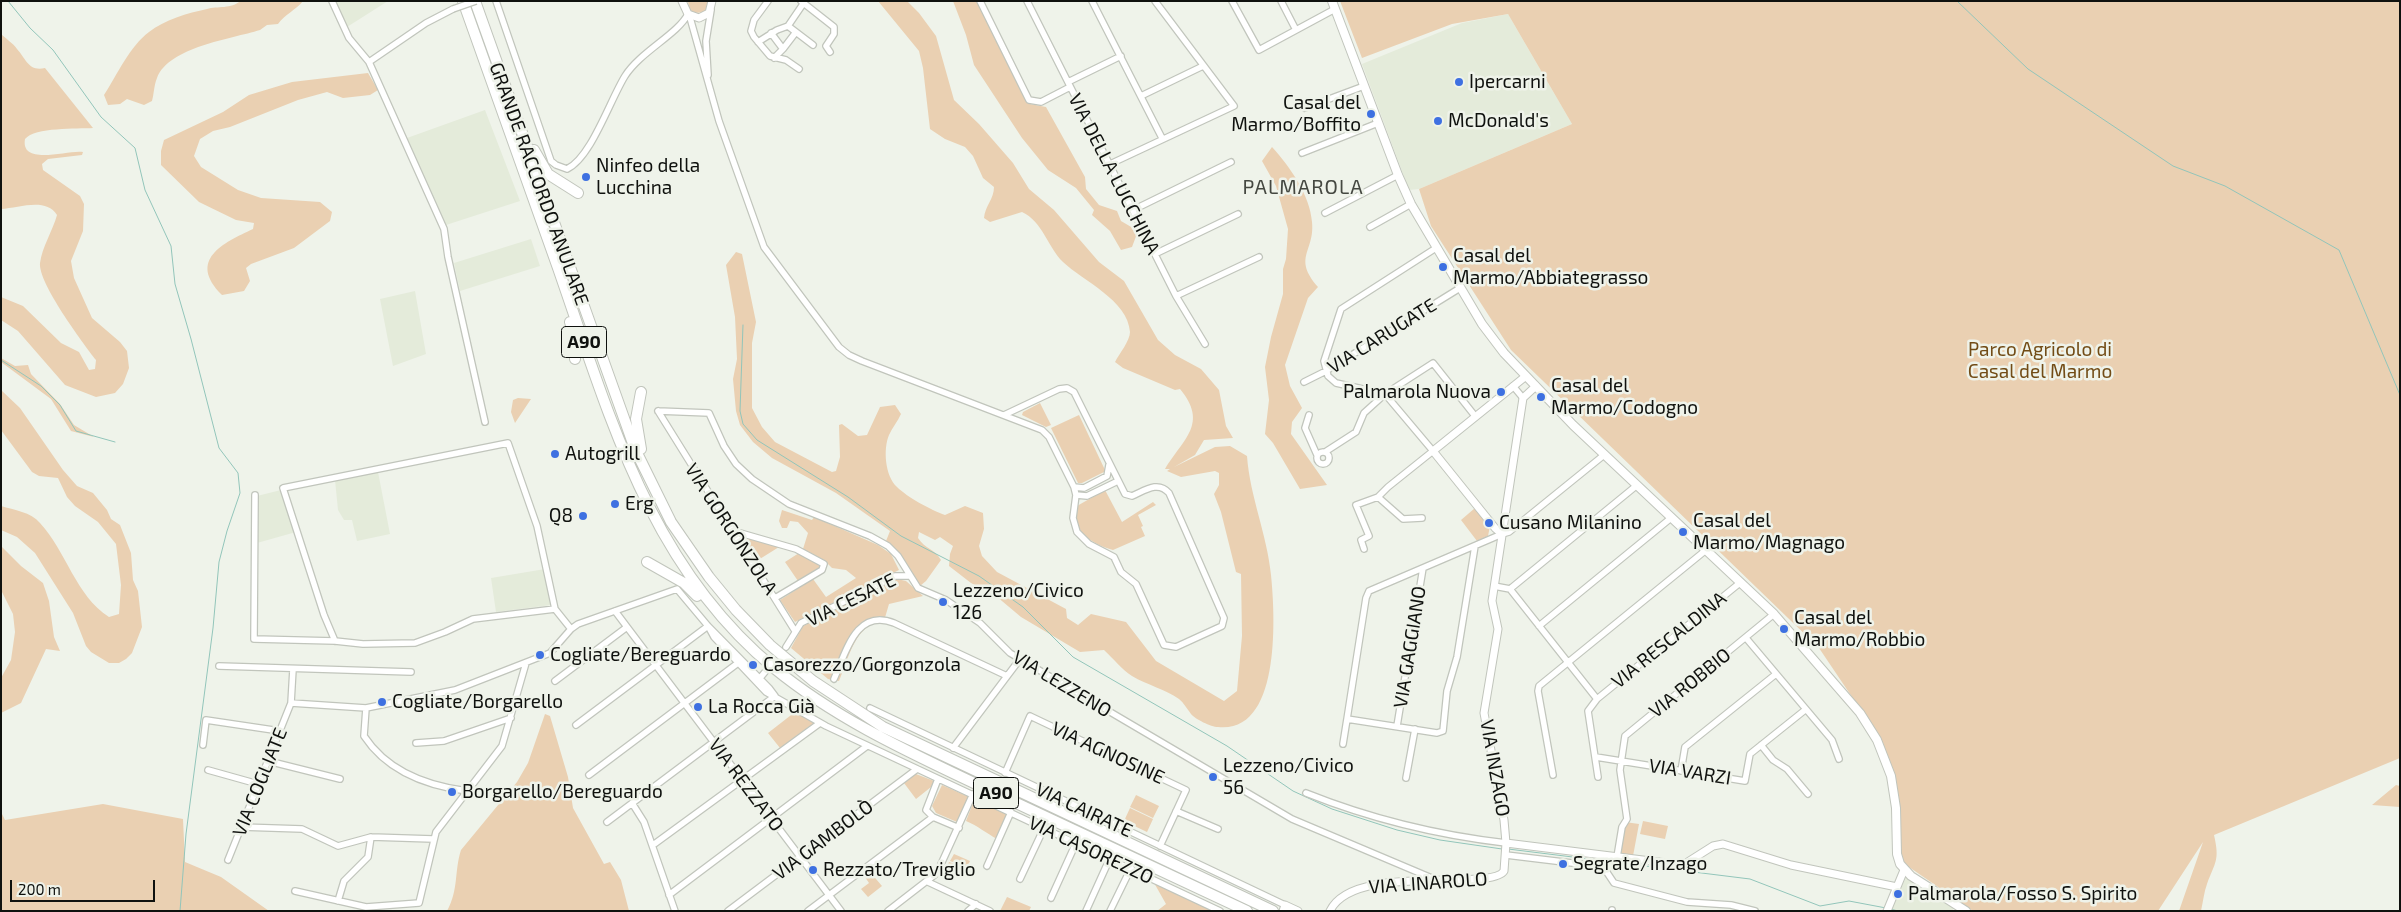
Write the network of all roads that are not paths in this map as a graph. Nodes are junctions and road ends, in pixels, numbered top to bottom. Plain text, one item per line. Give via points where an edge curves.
1 (332, 1) edge
2 (464, 1) edge
3 (475, 1) edge
4 (496, 1) edge
5 (768, 1) edge
6 (980, 1) edge
7 (1027, 1) edge
8 (1092, 1) edge
9 (1155, 1) edge
10 (1232, 1) edge
11 (1280, 1) edge
12 (802, 3) edge
13 (712, 4) edge
14 (1333, 5) edge
15 (686, 7) edge
16 (788, 26) junction
17 (1296, 30) junction
18 (796, 32) junction
19 (771, 33) junction
20 (758, 42) junction
21 (813, 45) dead end
22 (783, 49) junction
23 (830, 52) dead end
24 (1121, 56) junction
25 (774, 58) junction
26 (369, 62) junction
27 (1204, 66) junction
28 (799, 69) dead end
29 (708, 80) junction
30 (1069, 84) junction
31 (1364, 86) junction
32 (507, 92) junction
33 (1141, 96) junction
34 (1305, 108) dead end
35 (1378, 124) junction
36 (1162, 138) junction
37 (1302, 153) dead end
38 (1231, 162) dead end
39 (1108, 165) junction
40 (1398, 175) junction
41 (578, 194) dead end
42 (1411, 204) junction
43 (1133, 210) junction
44 (1325, 213) dead end
45 (1238, 214) dead end
46 (1370, 227) dead end
47 (1436, 248) junction
48 (1155, 254) junction
49 (1259, 257) dead end
50 (562, 280) junction
51 (1460, 288) junction
52 (1176, 296) junction
53 (1205, 344) dead end
54 (575, 359) dead end
55 (1326, 371) junction
56 (1526, 376) junction
57 (1304, 382) dead end
58 (1513, 386) junction
59 (1536, 386) junction
60 (641, 392) dead end
61 (1385, 394) junction
62 (1523, 398) junction
63 (1020, 409) junction
64 (658, 411) joint
65 (1004, 415) junction
66 (1309, 415) dead end
67 (1475, 416) junction
68 (1019, 421) junction
69 (485, 422) dead end
70 (1433, 451) junction
71 (1325, 452) junction
72 (1318, 455) junction
73 (1604, 455) junction
74 (1109, 465) junction
75 (648, 479) junction
76 (1118, 481) junction
77 (1636, 486) junction
78 (1074, 488) junction
79 (255, 495) dead end
80 (1076, 495) junction
81 (1378, 497) junction
82 (1422, 518) dead end
83 (1671, 518) junction
84 (730, 530) junction
85 (1502, 534) junction
86 (1474, 546) junction
87 (1364, 549) dead end
88 (1706, 550) junction
89 (647, 562) dead end
90 (1423, 568) junction
91 (910, 576) junction
92 (1741, 582) junction
93 (1494, 586) junction
94 (1510, 589) junction
95 (679, 591) joint
96 (776, 598) junction
97 (555, 608) junction
98 (615, 611) junction
99 (1774, 614) junction
100 (708, 626) junction
101 (1539, 626) junction
102 (627, 627) junction
103 (571, 629) junction
104 (795, 631) junction
105 (740, 636) junction
106 (1746, 638) junction
107 (335, 640) junction
108 (786, 647) dead end
109 (1020, 659) junction
110 (1566, 660) junction
111 (526, 663) junction
112 (738, 663) junction
113 (656, 665) junction
114 (219, 666) dead end
115 (293, 668) junction
116 (411, 672) dead end
117 (765, 672) dead end
118 (1776, 674) junction
119 (1007, 676) junction
120 (760, 678) junction
121 (834, 679) dead end
122 (555, 681) dead end
123 (774, 696) junction
124 (1597, 699) junction
125 (291, 703) junction
126 (685, 704) junction
127 (366, 708) junction
128 (870, 708) dead end
129 (1805, 710) junction
130 (510, 718) junction
131 (1347, 719) junction
132 (820, 723) junction
133 (576, 725) dead end
134 (1397, 726) junction
135 (1415, 729) junction
136 (280, 730) junction
137 (713, 742) junction
138 (416, 743) dead end
139 (1343, 744) dead end
140 (203, 745) dead end
141 (1761, 745) junction
142 (867, 746) junction
143 (953, 748) junction
144 (1596, 757) junction
145 (1839, 759) dead end
146 (268, 761) junction
147 (1620, 761) junction
148 (918, 769) junction
149 (208, 770) dead end
150 (1681, 771) junction
151 (1005, 773) junction
152 (1553, 774) dead end
153 (589, 775) dead end
154 (1598, 777) dead end
155 (1406, 778) dead end
156 (340, 779) dead end
157 (938, 779) junction
158 (743, 781) junction
159 (258, 784) junction
160 (467, 791) junction
161 (1306, 793) dead end
162 (973, 794) junction
163 (1808, 794) dead end
164 (632, 803) junction
165 (1176, 811) junction
166 (1011, 812) junction
167 (933, 817) junction
168 (771, 818) junction
169 (607, 822) dead end
170 (241, 827) junction
171 (959, 828) junction
172 (1044, 828) junction
173 (1218, 829) dead end
174 (371, 837) junction
175 (433, 839) junction
176 (1076, 843) junction
177 (1506, 843) junction
178 (652, 845) junction
179 (1160, 846) junction
180 (1506, 855) junction
181 (800, 857) junction
182 (1617, 857) junction
183 (1110, 858) junction
184 (228, 860) dead end
185 (987, 866) dead end
186 (1131, 868) junction
187 (1904, 870) junction
188 (1020, 879) dead end
189 (1434, 879) junction
190 (928, 882) junction
191 (1897, 887) junction
192 (295, 891) dead end
193 (669, 895) junction
194 (829, 895) junction
195 (1051, 898) dead end
196 (338, 901) junction
197 (976, 904) junction
198 (1888, 908) edge
199 (1286, 909) edge
200 (1332, 910) edge
201 (675, 911) edge
202 (728, 911) edge
203 (808, 911) edge
204 (840, 911) edge
205 (888, 911) edge
206 (968, 911) edge
207 (990, 911) edge
208 (1086, 911) edge
209 (1110, 911) edge
210 (1220, 911) edge
211 (1247, 911) edge
212 (1755, 911) edge
213 (1966, 911) edge

1 - 26 street via 349,38
2 - 50 highway, GRANDE RACCORDO ANULARE / A90
3 - 26 street, bridge via 426,23
3 - 32 highway, GRANDE RACCORDO ANULARE / A90
4 - 15 street via 551,161 567,169 576,165 586,150 628,72 679,25
5 - 20 street via 752,26
6 - 30 street via 1029,100 1041,102
7 - 30 street, VIA DELLA LUCCHINA
8 - 24 street
9 - 27 street
10 - 17 street via 1259,50
11 - 17 street
12 - 16 street
12 - 23 street via 834,26 834,34 826,46
13 - 15 street via 702,17 696,18
13 - 29 street via 706,41
14 - 17 street
14 - 31 main road
15 - 29 street
16 - 18 street
16 - 19 street
18 - 21 street
18 - 22 street
19 - 20 street
19 - 22 street
20 - 25 street
22 - 25 street
24 - 30 street
24 - 33 street
25 - 28 street via 786,60
26 - 69 street via 444,229
27 - 33 street
27 - 36 street via 1234,106
29 - 65 street via 734,166 764,248 839,347 857,359
30 - 39 street, VIA DELLA LUCCHINA
31 - 34 street
31 - 35 main road
32 - 41 highway via 543,168
32 - 75 highway, GRANDE RACCORDO ANULARE / A90 via 618,408
33 - 36 street
35 - 37 street
35 - 40 main road
36 - 39 street
38 - 43 street
39 - 43 street, VIA DELLA LUCCHINA
40 - 42 main road
40 - 44 street
42 - 46 street
42 - 47 main road
43 - 48 street, VIA DELLA LUCCHINA
45 - 48 street
47 - 51 main road
47 - 55 street via 1341,309 1325,355
48 - 52 street, VIA DELLA LUCCHINA
49 - 52 street
50 - 54 highway via 563,299 575,340
50 - 105 highway, GRANDE RACCORDO ANULARE / A90 via 623,450 651,513 691,578
51 - 55 street, VIA CARUGATE
51 - 56 main road via 1489,334
52 - 53 street, VIA DELLA LUCCHINA
55 - 57 street, VIA CARUGATE
55 - 61 street via 1336,384
56 - 58 street
56 - 59 main road
58 - 62 street
58 - 67 street
59 - 62 street
59 - 73 main road
60 - 75 highway via 636,428
61 - 67 street via 1433,363
61 - 70 street
61 - 71 street via 1364,413 1356,432
62 - 85 street, VIA INZAGO
63 - 65 street
63 - 68 street
63 - 74 street via 1060,389 1072,390
64 - 84 street, VIA GORGONZOLA
64 - 91 street, VIA LEZZENO via 709,413 724,446 752,479 789,504 883,543 896,554
65 - 68 street
66 - 72 street via 1305,428
67 - 70 street
68 - 78 street via 1048,435
70 - 81 street
70 - 85 street
71 - 72 street
71 - 72 street via 1330,458 1326,463 1319,462
73 - 77 main road
73 - 85 street via 1512,531
74 - 76 street
74 - 78 street via 1107,476 1084,488
75 - 199 highway, GRANDE RACCORDO ANULARE / A90 via 681,539 727,600 770,645 827,691 902,736
76 - 80 street via 1087,496
76 - 80 street via 1124,493 1130,496 1154,486 1167,491 1224,619 1221,627 1176,647 1164,646 1136,584 1122,572 1114,557 1089,544 1077,532 1073,518
77 - 83 main road
77 - 94 street
78 - 80 street
79 - 107 street via 254,639
81 - 82 street via 1402,519
81 - 87 street via 1356,505 1370,536 1360,541
83 - 88 main road
83 - 101 street
84 - 96 street, VIA GORGONZOLA
84 - 96 street via 802,552 821,562 824,567
85 - 86 street
85 - 93 street, VIA INZAGO
86 - 90 street
86 - 135 street via 1456,660 1447,691 1444,729 1439,733
88 - 92 main road
88 - 110 street via 1574,658
89 - 105 highway via 684,582 718,620
90 - 131 street via 1367,594
90 - 134 street, VIA GAGGIANO
91 - 104 street, VIA CESATE via 893,577 801,623
91 - 109 street, VIA LEZZENO via 924,592 944,599 983,624 1006,650
92 - 99 main road
92 - 124 street, VIA RESCALDINA
93 - 94 street
93 - 177 street, VIA INZAGO via 1492,604 1498,629 1484,713
94 - 101 street
95 - 98 street, VIA COGLIATE
95 - 100 street, VIA CASOREZZO
96 - 104 street, VIA GORGONZOLA
97 - 103 street
97 - 107 street via 473,619 415,643 363,644
97 - 107 street via 537,526 508,443 282,488
98 - 102 street, VIA REZZATO
98 - 103 street, VIA COGLIATE via 581,622
99 - 106 street, VIA ROBBIO
99 - 187 main road via 1860,712 1878,740 1892,780 1897,857
100 - 112 street, VIA CASOREZZO
100 - 113 street
100 - 120 street, VIA CASOREZZO
101 - 110 street
102 - 113 street, VIA REZZATO
102 - 122 street
103 - 111 street, VIA COGLIATE via 552,652
104 - 108 street
105 - 211 highway, GRANDE RACCORDO ANULARE / A90 via 805,693 874,735
106 - 118 street
106 - 147 street, VIA ROBBIO via 1625,736
109 - 119 street
109 - 189 street, VIA LEZZENO via 1292,819
110 - 124 street
110 - 152 street via 1563,667 1538,690
111 - 127 street, VIA COGLIATE via 461,688
111 - 130 street
112 - 123 street, VIA CASOREZZO
112 - 126 street
113 - 126 street, VIA REZZATO
113 - 133 street
114 - 115 street
115 - 116 street
115 - 125 street, VIA COGLIATE
117 - 120 street
118 - 129 street
118 - 150 street via 1686,747
119 - 121 street via 894,622 877,619 857,630
119 - 143 street
120 - 123 street, VIA CASOREZZO
123 - 132 street, VIA CASOREZZO
123 - 137 street
124 - 144 street via 1588,710
125 - 127 street, VIA COGLIATE
125 - 136 street, VIA COGLIATE
126 - 137 street, VIA REZZATO
126 - 153 street
127 - 160 street via 364,736 383,758 430,785
128 - 143 street, VIA CAIRATE
129 - 141 street, VIA VARZI
129 - 145 street via 1832,740
130 - 138 street via 444,741
130 - 160 street via 500,749
131 - 134 street
131 - 139 street
132 - 142 street, VIA CASOREZZO
132 - 158 street
134 - 135 street
135 - 155 street
136 - 140 street via 206,720
136 - 146 street, VIA COGLIATE
137 - 158 street, VIA REZZATO
137 - 164 street
141 - 150 street, VIA VARZI via 1750,754 1745,782
141 - 163 street
142 - 148 street, VIA CASOREZZO
142 - 168 street
143 - 151 street, VIA CAIRATE
144 - 147 street, VIA VARZI
144 - 154 street
146 - 156 street
146 - 159 street, VIA COGLIATE
147 - 150 street, VIA VARZI
147 - 182 street, VIA ROBBIO via 1627,819 1622,827
148 - 157 street, VIA CASOREZZO
148 - 181 street, VIA GAMBOLÒ
149 - 159 street
151 - 165 street, VIA AGNOSINE via 1030,716 1186,790
151 - 179 street, VIA CAIRATE
157 - 162 street, VIA CASOREZZO
157 - 167 street via 926,807
158 - 168 street, VIA REZZATO
158 - 178 street
159 - 170 street, VIA COGLIATE
160 - 175 street
161 - 177 street via 1424,830
162 - 166 street, VIA CASOREZZO
162 - 171 street
164 - 169 street
164 - 178 street via 644,822
165 - 173 street
165 - 179 street, VIA AGNOSINE
166 - 172 street, VIA CASOREZZO
166 - 185 street
167 - 171 street
167 - 194 street
168 - 181 street, VIA REZZATO
168 - 193 street
170 - 174 street via 302,828 336,846
170 - 184 street, VIA COGLIATE
171 - 190 street via 938,872
172 - 176 street, VIA CASOREZZO
172 - 188 street
174 - 175 street
174 - 196 street via 368,858 344,881
175 - 196 street via 419,904 374,908
176 - 183 street, VIA CASOREZZO
176 - 195 street
177 - 180 street, VIA LINAROLO
177 - 182 street
178 - 193 street
179 - 199 street, VIA CAIRATE
180 - 189 street, VIA LINAROLO via 1504,871 1497,878
180 - 212 street via 1597,866 1606,871 1614,883 1686,902 1731,905
181 - 194 street, VIA REZZATO
181 - 202 street, VIA GAMBOLÒ
182 - 191 street via 1684,865 1711,846 1720,844 1787,864
183 - 186 street, VIA CASOREZZO
183 - 208 street
186 - 209 street
186 - 210 street, VIA CASOREZZO
187 - 191 street
187 - 213 main road
189 - 200 street, VIA LINAROLO via 1359,888 1343,895
190 - 197 street
190 - 205 street
191 - 198 street
192 - 196 street
193 - 201 street
194 - 203 street
194 - 204 street, VIA REZZATO
197 - 206 street
197 - 207 street

